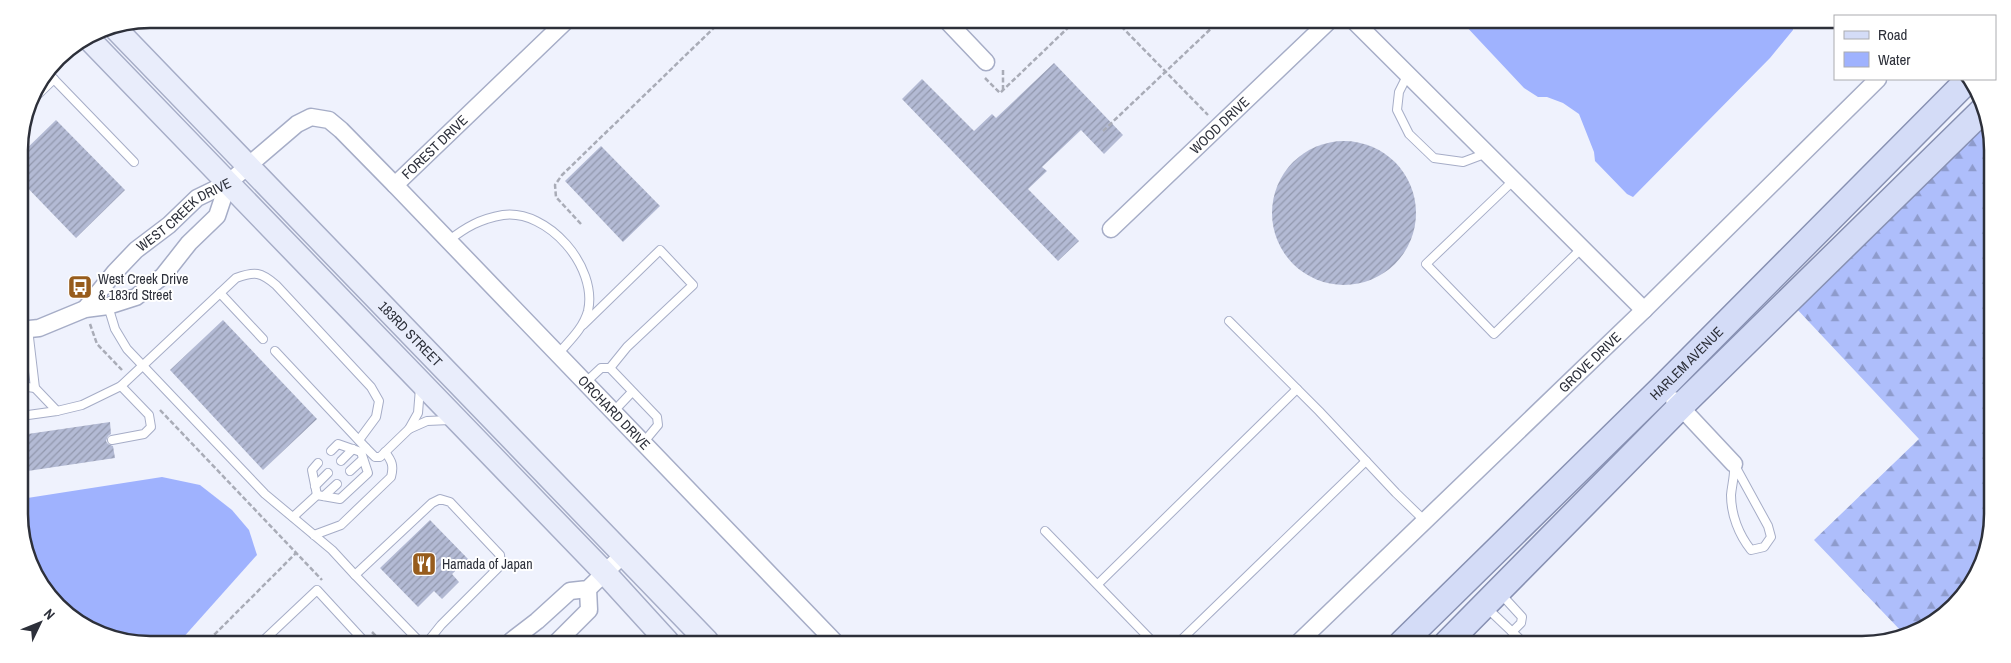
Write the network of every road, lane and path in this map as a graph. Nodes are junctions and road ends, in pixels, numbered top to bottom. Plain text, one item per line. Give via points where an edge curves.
1 (559, 28) edge
2 (714, 28) edge
3 (952, 28) edge
4 (1068, 28) edge
5 (1123, 28) edge
6 (1212, 28) edge
7 (1322, 28) edge
8 (1361, 28) edge
9 (119, 32) edge
10 (92, 42) edge
11 (984, 69) joint
12 (1003, 69) dead end
13 (1165, 71) junction
14 (1408, 74) junction
15 (52, 77) edge
16 (54, 79) junction
17 (1877, 80) edge
18 (1964, 84) edge
19 (43, 89) edge
20 (1003, 91) junction
21 (1978, 115) edge
22 (1212, 120) dead end
23 (1103, 131) dead end
24 (1487, 153) junction
25 (134, 162) dead end
26 (248, 166) junction
27 (1514, 180) junction
28 (228, 183) junction
29 (395, 185) junction
30 (581, 224) dead end
31 (1110, 229) dead end
32 (448, 241) junction
33 (1582, 248) junction
34 (220, 293) junction
35 (108, 306) junction
36 (1644, 310) junction
37 (87, 314) junction
38 (1229, 321) dead end
39 (582, 325) junction
40 (28, 329) edge
41 (263, 339) dead end
42 (28, 351) edge
43 (275, 351) dead end
44 (558, 354) junction
45 (144, 365) junction
46 (610, 368) junction
47 (129, 378) junction
48 (421, 382) junction
49 (586, 383) junction
50 (121, 386) junction
51 (28, 387) edge
52 (35, 388) junction
53 (1662, 388) junction
54 (1297, 389) junction
55 (632, 392) junction
56 (1680, 407) junction
57 (159, 409) dead end
58 (57, 411) junction
59 (613, 412) junction
60 (28, 415) edge
61 (458, 420) junction
62 (409, 429) junction
63 (112, 440) dead end
64 (359, 440) junction
65 (643, 443) junction
66 (331, 451) dead end
67 (361, 452) junction
68 (385, 452) junction
69 (341, 461) dead end
70 (1366, 461) junction
71 (318, 463) dead end
72 (1734, 464) junction
73 (350, 471) dead end
74 (328, 473) dead end
75 (337, 484) dead end
76 (315, 486) junction
77 (320, 495) junction
78 (293, 517) junction
79 (1425, 521) junction
80 (1045, 531) dead end
81 (314, 535) junction
82 (296, 553) junction
83 (624, 554) junction
84 (605, 573) junction
85 (356, 575) junction
86 (1098, 584) junction
87 (328, 586) dead end
88 (588, 589) junction
89 (1492, 598) junction
90 (367, 627) dead end
91 (1512, 632) junction
92 (1147, 635) edge
93 (1186, 635) edge
94 (1306, 635) edge
95 (1410, 635) edge
96 (1455, 635) edge
97 (1515, 635) edge
98 (213, 636) edge
99 (268, 636) edge
100 (360, 636) edge
101 (376, 636) edge
102 (414, 636) edge
103 (432, 636) edge
104 (518, 636) edge
105 (563, 636) edge
106 (663, 636) edge
107 (702, 636) edge
108 (828, 636) edge

1 - 29 street, FOREST DRIVE
2 - 30 path via 555,185 556,197
3 - 11 street
4 - 20 path
5 - 13 path
6 - 13 path
7 - 31 street, WOOD DRIVE
8 - 14 street
9 - 26 street, 183RD STREET
10 - 28 street, 183RD STREET
11 - 20 path via 1000,93
12 - 20 path
13 - 22 path
13 - 23 path
14 - 24 street
14 - 24 lane via 1397,110 1409,134 1434,158 1463,162
15 - 16 lane
16 - 19 lane
16 - 25 lane
17 - 36 street, GROVE DRIVE
18 - 53 main road, HARLEM AVENUE
21 - 56 main road, HARLEM AVENUE
24 - 27 street
26 - 28 street, FOREST DRIVE
26 - 29 street, FOREST DRIVE via 297,124 312,117 329,120 342,130
26 - 83 street, 183RD STREET
27 - 33 street
27 - 33 lane via 1426,264 1494,334
28 - 35 street, WEST CREEK DRIVE via 217,216 189,243 163,276 136,296
28 - 37 street, WEST CREEK DRIVE via 198,198 136,250 115,272
28 - 48 street, 183RD STREET
29 - 32 street, ORCHARD DRIVE
32 - 39 lane via 466,227 504,215 526,217 545,226 567,245 581,263 588,284 588,310
32 - 44 street, ORCHARD DRIVE
33 - 36 street
34 - 41 lane
34 - 45 lane
34 - 64 lane via 236,278 250,273 264,276 365,380 379,401 376,418
35 - 37 street, WEST CREEK DRIVE
35 - 45 lane via 115,329
36 - 79 street, GROVE DRIVE
37 - 40 street, WEST CREEK DRIVE
37 - 47 path via 97,344
38 - 54 lane
39 - 44 lane
39 - 46 lane via 660,250 693,285 627,347
42 - 52 lane
43 - 64 lane
44 - 49 street, ORCHARD DRIVE
45 - 47 lane
45 - 78 lane via 265,494
46 - 49 lane via 601,368
46 - 55 lane
47 - 50 lane
48 - 61 street, 183RD STREET
48 - 62 lane via 418,413
49 - 59 street, ORCHARD DRIVE
50 - 58 lane via 82,405
50 - 63 lane via 149,416 151,427 144,434
51 - 52 lane
52 - 58 lane
53 - 56 street
53 - 95 main road, HARLEM AVENUE
54 - 70 lane
54 - 86 lane
55 - 59 lane
55 - 65 lane via 658,422
56 - 72 street
56 - 89 main road, HARLEM AVENUE
57 - 82 path
58 - 60 lane
59 - 65 street, ORCHARD DRIVE
61 - 62 lane via 427,421
61 - 84 street, 183RD STREET
62 - 68 lane
64 - 67 lane
65 - 108 street, ORCHARD DRIVE
66 - 67 lane via 338,444
67 - 68 lane via 375,457
67 - 69 lane
67 - 73 lane
67 - 77 lane via 368,473 340,499
68 - 81 lane via 392,462 390,477 341,525
70 - 79 lane
70 - 93 lane
71 - 76 lane via 312,470
72 - 72 lane via 1768,526 1770,537 1764,547 1751,550 1740,537 1732,496
74 - 76 lane
75 - 77 lane
76 - 77 lane
77 - 78 lane
78 - 81 lane
79 - 94 street, GROVE DRIVE
80 - 86 lane
81 - 85 lane
82 - 87 path
82 - 98 path
83 - 84 street
83 - 107 street, 183RD STREET
84 - 88 street
84 - 106 street, 183RD STREET
85 - 102 lane
85 - 103 lane via 432,503 440,499 450,502 500,555 501,565
86 - 92 lane
88 - 104 street via 570,591
88 - 105 street via 589,610
89 - 91 lane
89 - 91 lane via 1522,617
89 - 96 main road, HARLEM AVENUE
90 - 101 path
91 - 97 lane
99 - 100 lane via 317,590

